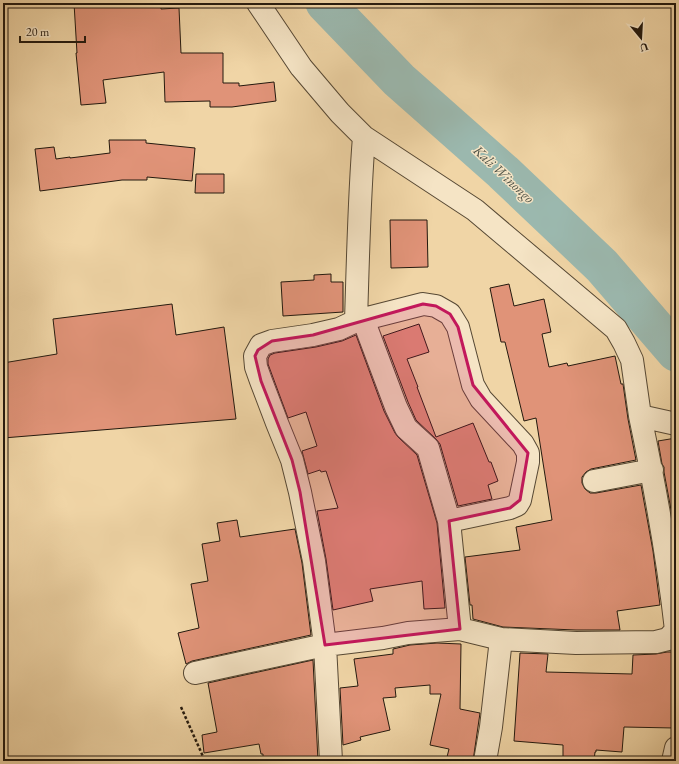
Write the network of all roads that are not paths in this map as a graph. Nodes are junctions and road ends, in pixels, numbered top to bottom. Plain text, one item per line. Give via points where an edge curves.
1 (258, 3) edge
2 (364, 137) junction
3 (360, 320) junction
4 (640, 416) junction
5 (676, 424) edge
6 (652, 470) junction
7 (594, 481) dead end
8 (449, 521) junction
9 (460, 629) junction
10 (676, 630) edge
11 (501, 639) junction
12 (325, 644) junction
13 (195, 673) dead end
14 (676, 748) edge
15 (331, 761) edge
16 (485, 761) edge
17 (673, 761) edge

1 - 2 street via 301,66 340,113
2 - 3 street via 359,223
2 - 4 street via 475,210 616,329 632,360
3 - 8 street via 406,428 428,448
3 - 8 street via 423,304 436,306 450,314 458,327 473,385 481,399 523,444 528,453 517,505
3 - 12 street via 313,336 272,341 261,345 255,356 260,381 292,460 300,492 314,560
4 - 5 street
4 - 6 street
6 - 7 street
6 - 10 street
8 - 9 street
9 - 11 street
9 - 12 street
10 - 11 street via 668,639 656,642 576,643
11 - 16 street
12 - 13 street
12 - 15 street
14 - 17 street

